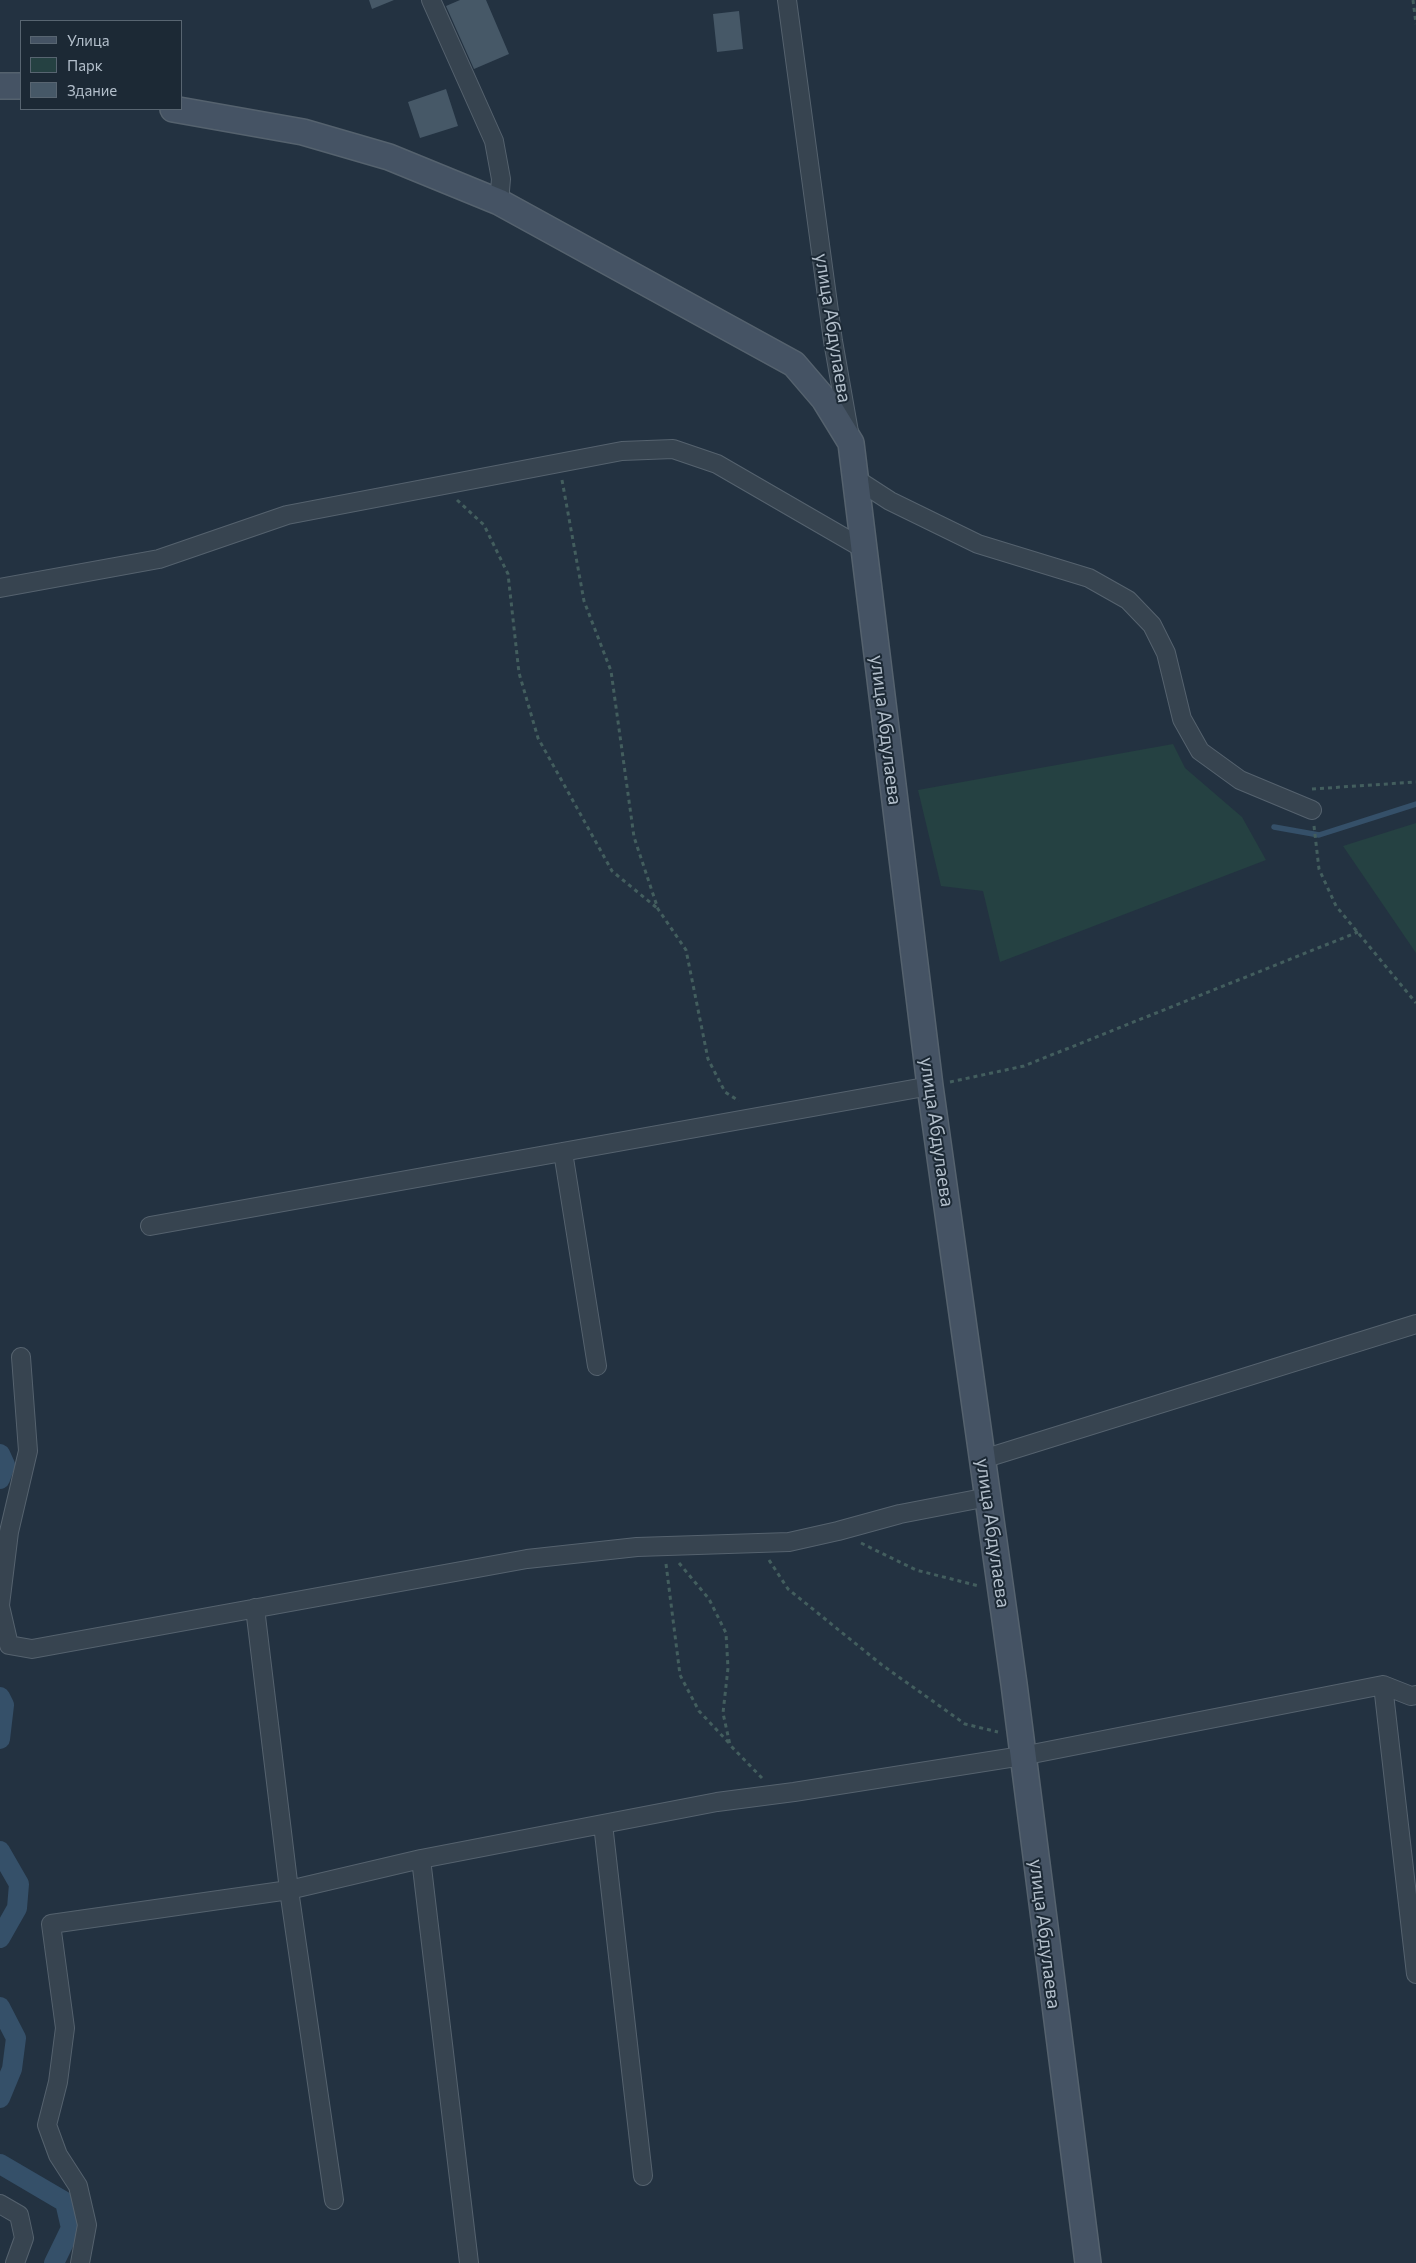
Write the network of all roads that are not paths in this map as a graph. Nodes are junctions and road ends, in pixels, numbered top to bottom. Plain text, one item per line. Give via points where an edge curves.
1 (431, 0) edge
2 (787, 0) edge
3 (0, 86) edge
4 (20, 86) edge
5 (179, 110) edge
6 (499, 202) junction
7 (851, 443) junction
8 (856, 479) junction
9 (864, 549) junction
10 (0, 588) edge
11 (1312, 810) road end
12 (930, 1086) junction
13 (563, 1152) junction
14 (150, 1226) dead end
15 (1416, 1324) edge
16 (21, 1357) dead end
17 (597, 1366) dead end
18 (982, 1459) junction
19 (988, 1497) junction
20 (0, 1606) edge
21 (255, 1608) junction
22 (1383, 1685) junction
23 (1414, 1692) edge
24 (1021, 1747) junction
25 (603, 1824) junction
26 (421, 1859) junction
27 (289, 1890) junction
28 (1416, 1974) edge
29 (643, 2176) dead end
30 (334, 2200) dead end
31 (0, 2204) edge
32 (15, 2263) edge
33 (80, 2263) edge
34 (469, 2263) edge
35 (1088, 2263) edge

1 - 6 street via 494,141 501,179
2 - 7 street, улица Абдулаева via 833,341
3 - 4 main road
5 - 6 main road via 304,132 390,157
6 - 7 main road via 794,364 824,399
7 - 8 main road, улица Абдулаева
8 - 9 main road, улица Абдулаева
8 - 11 street via 890,501 978,544 1089,578 1128,600 1152,625 1166,653 1182,719 1200,752 1240,780
9 - 10 street via 716,464 673,449 622,451 287,516 159,559
9 - 12 main road, улица Абдулаева
12 - 13 street
12 - 18 main road, улица Абдулаева
13 - 14 street
13 - 17 street
15 - 18 street
16 - 20 street via 28,1451 9,1532
18 - 19 main road, улица Абдулаева
19 - 21 street via 900,1514 789,1542 637,1547 527,1558
19 - 24 main road, улица Абдулаева
20 - 21 street via 9,1646 32,1649
21 - 27 street
22 - 23 street
22 - 24 street
22 - 28 street
24 - 25 street
24 - 35 main road, улица Абдулаева
25 - 26 street
25 - 29 street
26 - 27 street
26 - 34 street
27 - 30 street
27 - 33 street via 51,1924 65,2028 58,2082 47,2125 58,2155 78,2186 87,2225
31 - 32 street via 19,2215 24,2238

